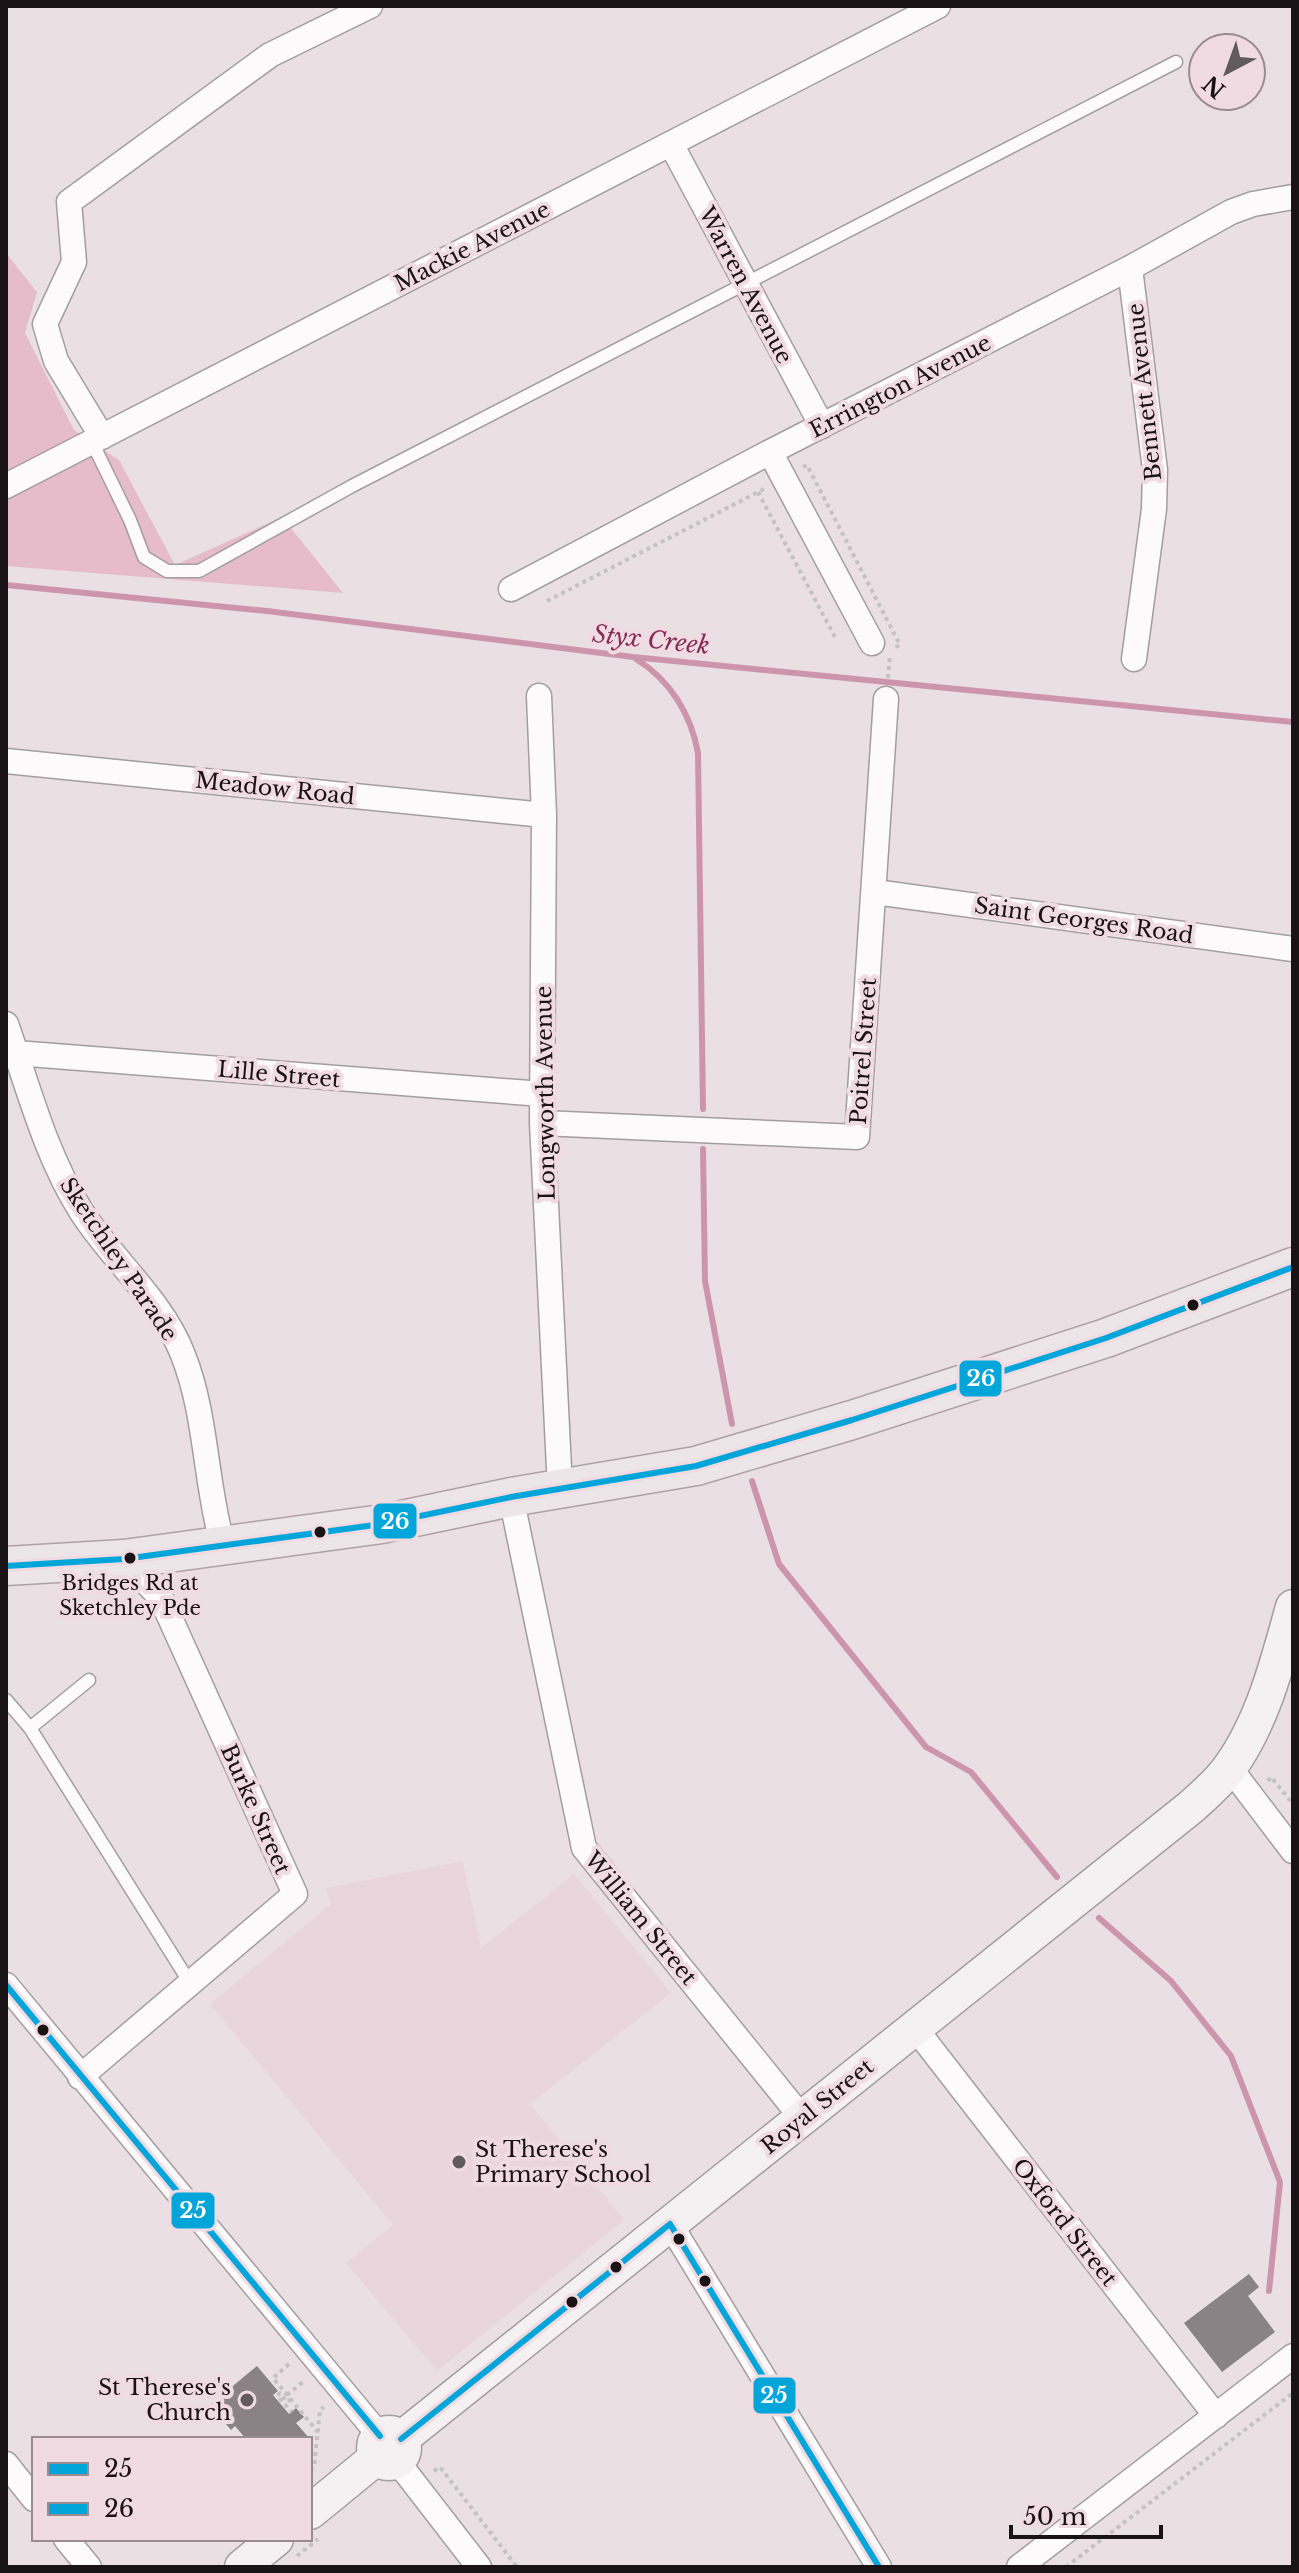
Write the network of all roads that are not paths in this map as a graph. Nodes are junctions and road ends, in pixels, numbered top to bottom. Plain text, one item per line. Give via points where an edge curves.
1 (370, 6) edge
2 (938, 6) edge
3 (1176, 62) dead end
4 (671, 144) junction
5 (1293, 197) edge
6 (1130, 268) junction
7 (746, 283) junction
8 (822, 426) junction
9 (97, 439) junction
10 (770, 452) junction
11 (6, 486) edge
12 (511, 589) dead end
13 (881, 646) road end
14 (1134, 659) dead end
15 (539, 696) dead end
16 (886, 699) road end
17 (6, 761) edge
18 (544, 815) junction
19 (875, 892) junction
20 (1293, 949) edge
21 (6, 1024) edge
22 (16, 1053) junction
23 (542, 1094) junction
24 (542, 1123) junction
25 (1293, 1267) edge
26 (560, 1489) junction
27 (511, 1497) junction
28 (223, 1546) junction
29 (173, 1553) junction
30 (124, 1559) junction
31 (6, 1566) edge
32 (161, 1598) junction
33 (1293, 1607) edge
34 (89, 1680) dead end
35 (6, 1700) edge
36 (30, 1728) junction
37 (1230, 1768) junction
38 (1293, 1851) edge
39 (190, 1983) junction
40 (6, 1985) edge
41 (915, 2028) junction
42 (80, 2077) junction
43 (802, 2118) junction
44 (670, 2224) junction
45 (1293, 2356) edge
46 (1216, 2416) junction
47 (388, 2448) junction
48 (6, 2464) edge
49 (32, 2496) edge
50 (312, 2510) edge
51 (68, 2541) edge
52 (274, 2541) edge
53 (89, 2567) edge
54 (242, 2567) edge
55 (479, 2567) edge
56 (879, 2567) edge
57 (1019, 2567) edge

1 - 9 street via 270,55 69,202 74,262 45,324 56,361
2 - 4 street, Mackie Avenue
3 - 7 lane
4 - 7 street, Warren Avenue
4 - 9 street, Mackie Avenue
5 - 6 street, Errington Avenue via 1231,212
6 - 8 street, Errington Avenue
6 - 14 street, Bennett Avenue via 1155,470
7 - 8 street, Warren Avenue
7 - 9 lane via 199,571 167,571 144,557
8 - 10 street, Errington Avenue
9 - 11 street, Mackie Avenue
10 - 12 street, Errington Avenue
10 - 13 street
15 - 18 street, Longworth Avenue
16 - 19 street, Poitrel Street
17 - 18 street, Meadow Road
18 - 23 street, Longworth Avenue
19 - 20 street, Saint Georges Road
19 - 24 street, Poitrel Street via 857,1137
21 - 22 street, Sketchley Parade
22 - 23 street, Lille Street
22 - 28 street, Sketchley Parade via 68,1189 168,1324 183,1353
23 - 24 street, Longworth Avenue
24 - 26 street, Longworth Avenue
25 - 26 main road via 1106,1338 852,1420 696,1466
26 - 27 main road
27 - 28 main road via 382,1524
27 - 43 street, William Street via 584,1848
28 - 29 main road
29 - 30 main road
29 - 32 street
30 - 31 main road
30 - 32 street, Burke Street
32 - 39 street, Burke Street via 295,1894
33 - 37 main road, Royal Street via 1267,1692
34 - 36 lane
35 - 36 lane
36 - 39 lane
37 - 38 street
37 - 41 main road, Royal Street via 1165,1830
39 - 42 street, Burke Street
40 - 42 street
41 - 43 main road, Royal Street
41 - 46 street, Oxford Street
42 - 47 street
43 - 44 main road, Royal Street
44 - 47 main road, Royal Street
44 - 56 street
45 - 46 street
46 - 57 street
47 - 50 main road, Royal Street
47 - 55 street
48 - 49 street
51 - 53 street
52 - 54 main road

